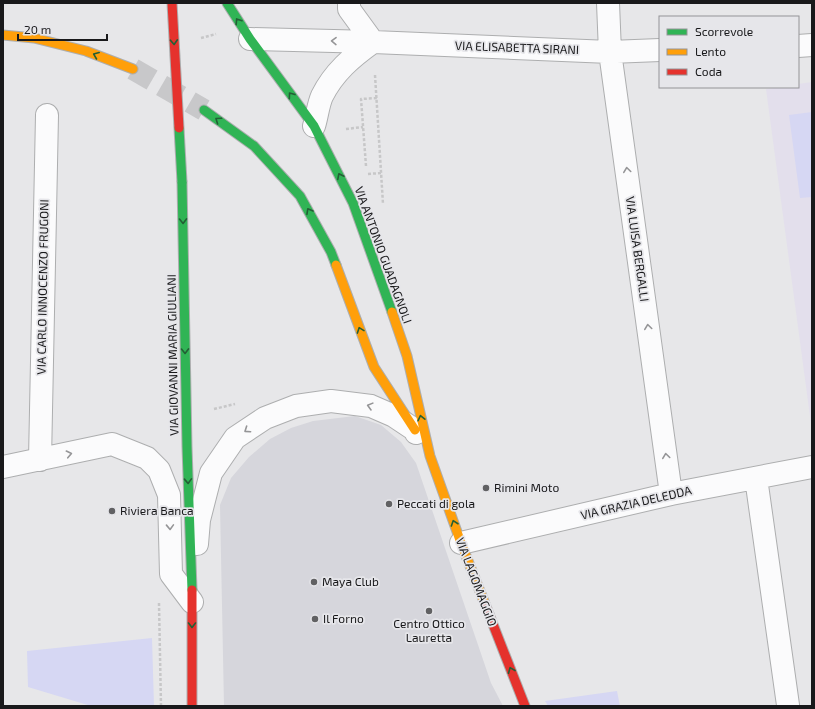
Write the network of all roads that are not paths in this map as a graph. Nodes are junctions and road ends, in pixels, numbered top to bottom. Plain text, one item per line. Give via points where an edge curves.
1 (172, 3) edge
2 (227, 3) edge
3 (349, 3) edge
4 (608, 3) edge
5 (3, 35) edge
6 (250, 39) junction
7 (373, 42) junction
8 (812, 45) edge
9 (799, 46) edge
10 (659, 50) edge
11 (610, 52) junction
12 (133, 69) tunnel mouth
13 (204, 110) tunnel mouth
14 (47, 115) dead end
15 (314, 126) junction
16 (415, 430) junction
17 (430, 456) junction
18 (40, 460) junction
19 (3, 467) edge
20 (812, 467) edge
21 (756, 478) junction
22 (671, 494) junction
23 (461, 543) junction
24 (192, 602) junction
25 (788, 704) dead end
26 (192, 706) edge
27 (525, 706) edge

1 -> 24 main road, VIA GIOVANNI MARIA GIULIANI, bridge via 182,182
6 -> 2 main road, VIA ANTONIO GUADAGNOLI
3 - 7 street via 349,9
4 - 11 street, VIA LUISA BERGALLI
12 -> 5 main road via 86,50 34,38
7 -> 6 street, VIA ELISABETTA SIRANI
15 -> 6 main road, VIA ANTONIO GUADAGNOLI
7 - 11 street, VIA ELISABETTA SIRANI
7 - 15 street via 350,58 334,76 322,97
8 - 9 street
10 - 11 street, VIA ELISABETTA SIRANI
22 -> 11 street, VIA LUISA BERGALLI
16 -> 13 main road via 374,367 331,252 300,196 254,146
14 - 18 street, VIA CARLO INNOCENZO FRUGONI
17 -> 15 main road, VIA ANTONIO GUADAGNOLI via 407,356 361,224
16 - 17 street
16 -> 24 street via 394,416 371,406 331,401 296,406 265,418 235,438 209,479 199,520
23 -> 17 main road, VIA LAGOMAGGIO
18 - 19 street
18 -> 24 street via 112,444 148,458 159,470 169,495 171,574
20 - 21 street, VIA GRAZIA DELEDDA
21 - 22 street, VIA GRAZIA DELEDDA
21 - 25 street
22 - 23 street, VIA GRAZIA DELEDDA
27 -> 23 main road, VIA LAGOMAGGIO
24 -> 26 main road, VIA GIOVANNI MARIA GIULIANI

